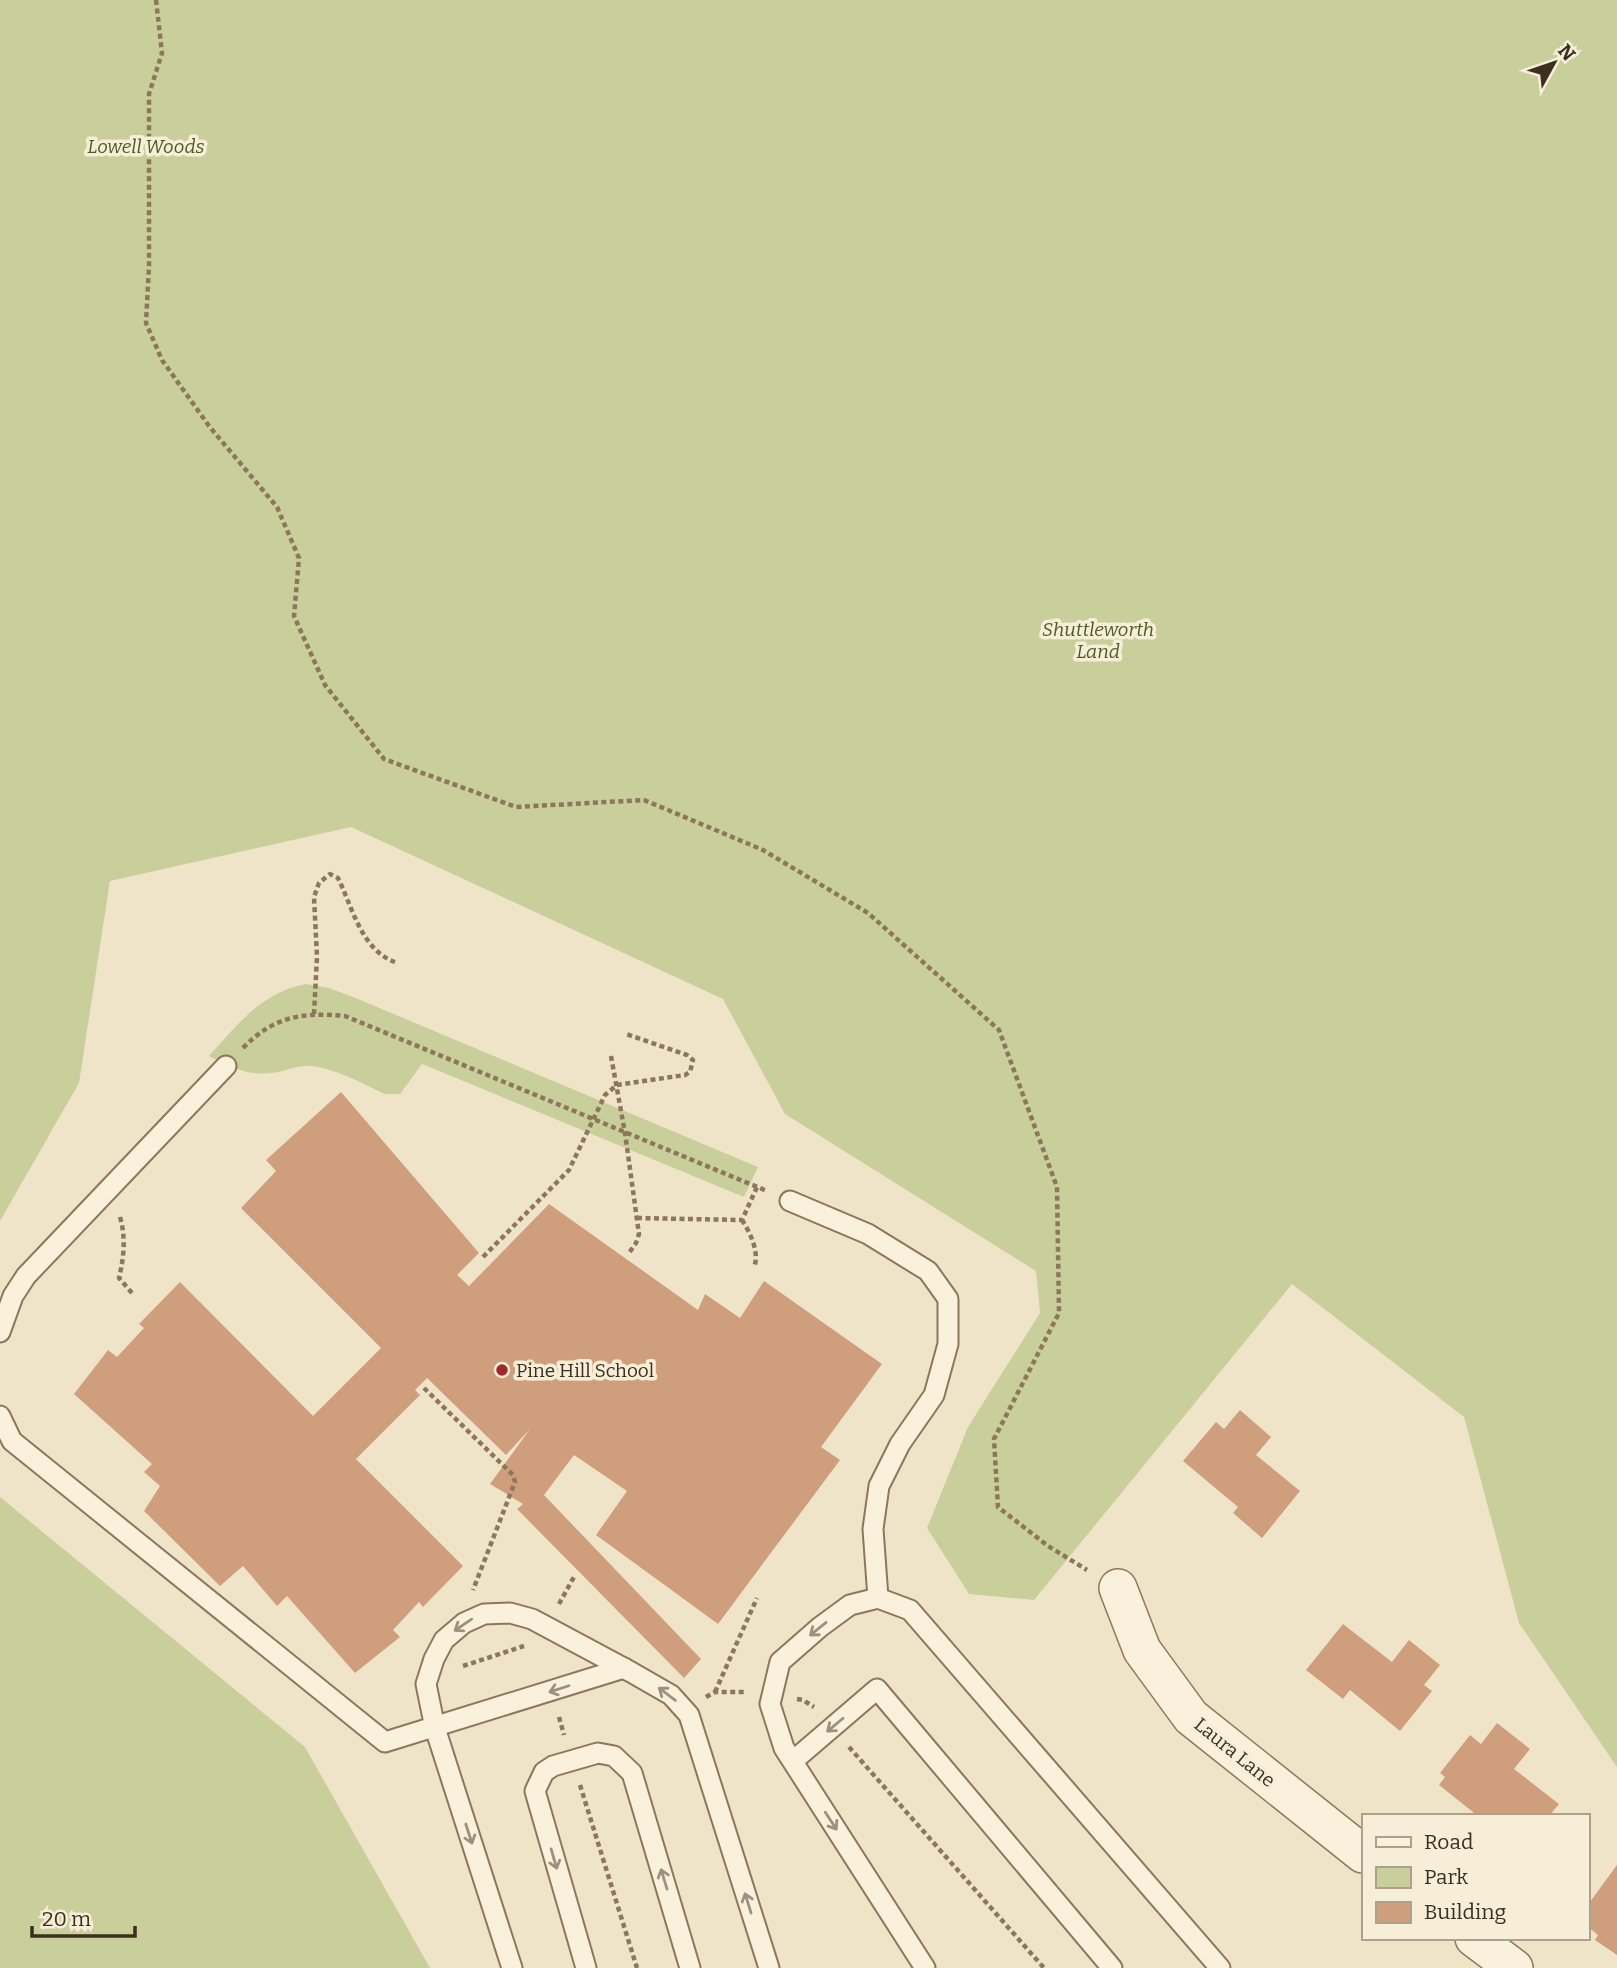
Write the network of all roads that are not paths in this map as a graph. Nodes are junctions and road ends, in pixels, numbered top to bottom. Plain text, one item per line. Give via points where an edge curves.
1 (226, 1066) road end
2 (790, 1201) road end
3 (0, 1332) edge
4 (0, 1416) edge
5 (1118, 1588) road end
6 (878, 1598) junction
7 (624, 1668) junction
8 (435, 1728) junction
9 (793, 1760) junction
10 (1362, 1853) edge
11 (1477, 1940) edge
12 (512, 1968) edge
13 (586, 1968) edge
14 (690, 1968) edge
15 (769, 1968) edge
16 (925, 1968) edge
17 (1112, 1968) edge
18 (1220, 1968) edge
19 (1514, 1968) edge

1 - 3 lane via 26,1276
2 - 6 lane via 868,1234 928,1270 948,1299 948,1343 934,1395 900,1444 879,1486 873,1529
4 - 8 lane via 12,1441 385,1742
5 - 10 street, Laura Lane via 1142,1650 1191,1717
6 -> 9 lane via 850,1605 780,1662 770,1704 784,1748
6 - 18 lane via 910,1610
7 -> 8 lane
7 -> 8 lane via 532,1619 510,1613 484,1614 444,1640 434,1659 426,1684
15 -> 7 lane via 689,1715 671,1695
8 -> 12 lane
9 -> 16 lane
17 -> 9 lane via 877,1689
11 - 19 street
14 -> 13 lane via 632,1773 614,1756 598,1754 554,1766 544,1772 535,1791

